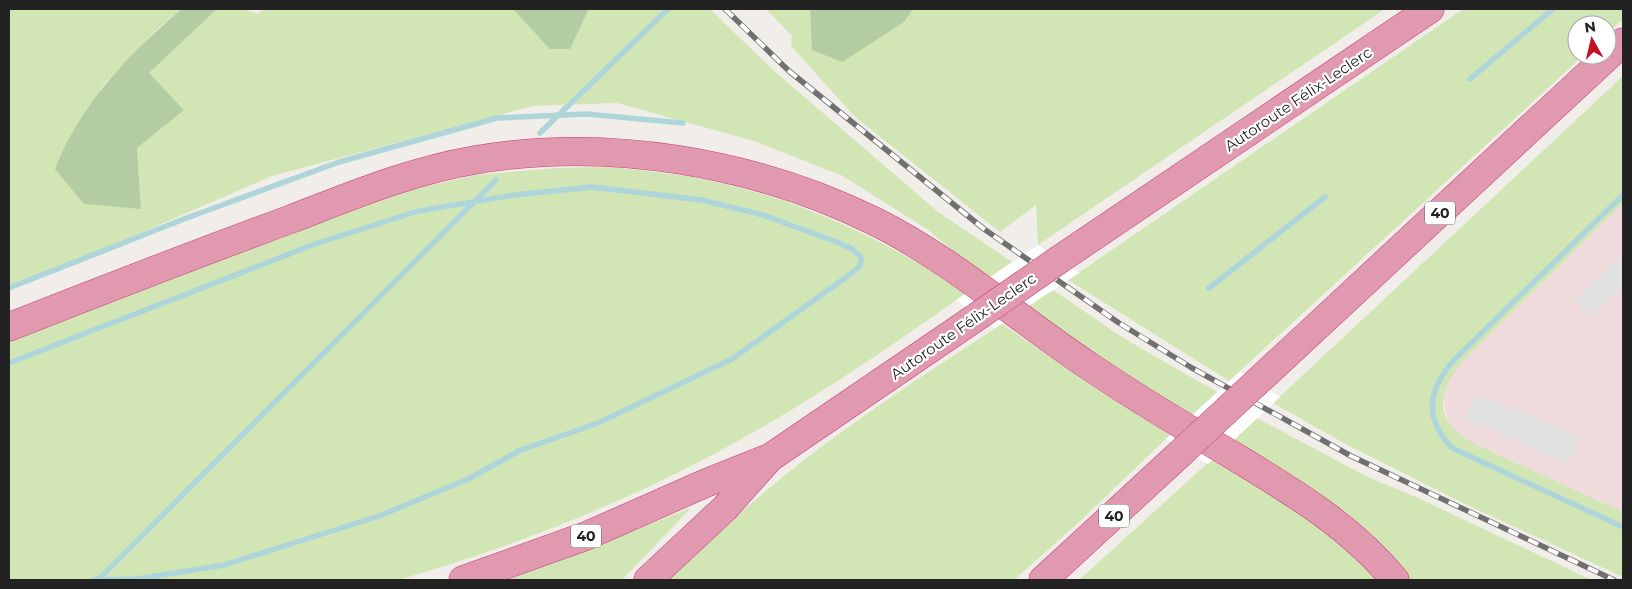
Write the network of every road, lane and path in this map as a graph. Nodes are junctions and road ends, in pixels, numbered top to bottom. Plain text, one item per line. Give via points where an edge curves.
1 (1430, 9) edge
2 (1623, 42) edge
3 (9, 327) edge
4 (771, 457) junction
5 (463, 580) edge
6 (648, 580) edge
7 (1043, 580) edge
8 (1395, 580) edge

1 - 4 highway, Autoroute Félix-Leclerc / 40, bridge
2 - 7 highway, 40, bridge
3 - 8 highway via 430,169 476,160 551,153 618,153 693,163 800,191 897,233 1122,388 1319,509 1359,542
4 - 5 highway, Autoroute Félix-Leclerc / 40 via 569,543
4 - 6 highway via 725,508

